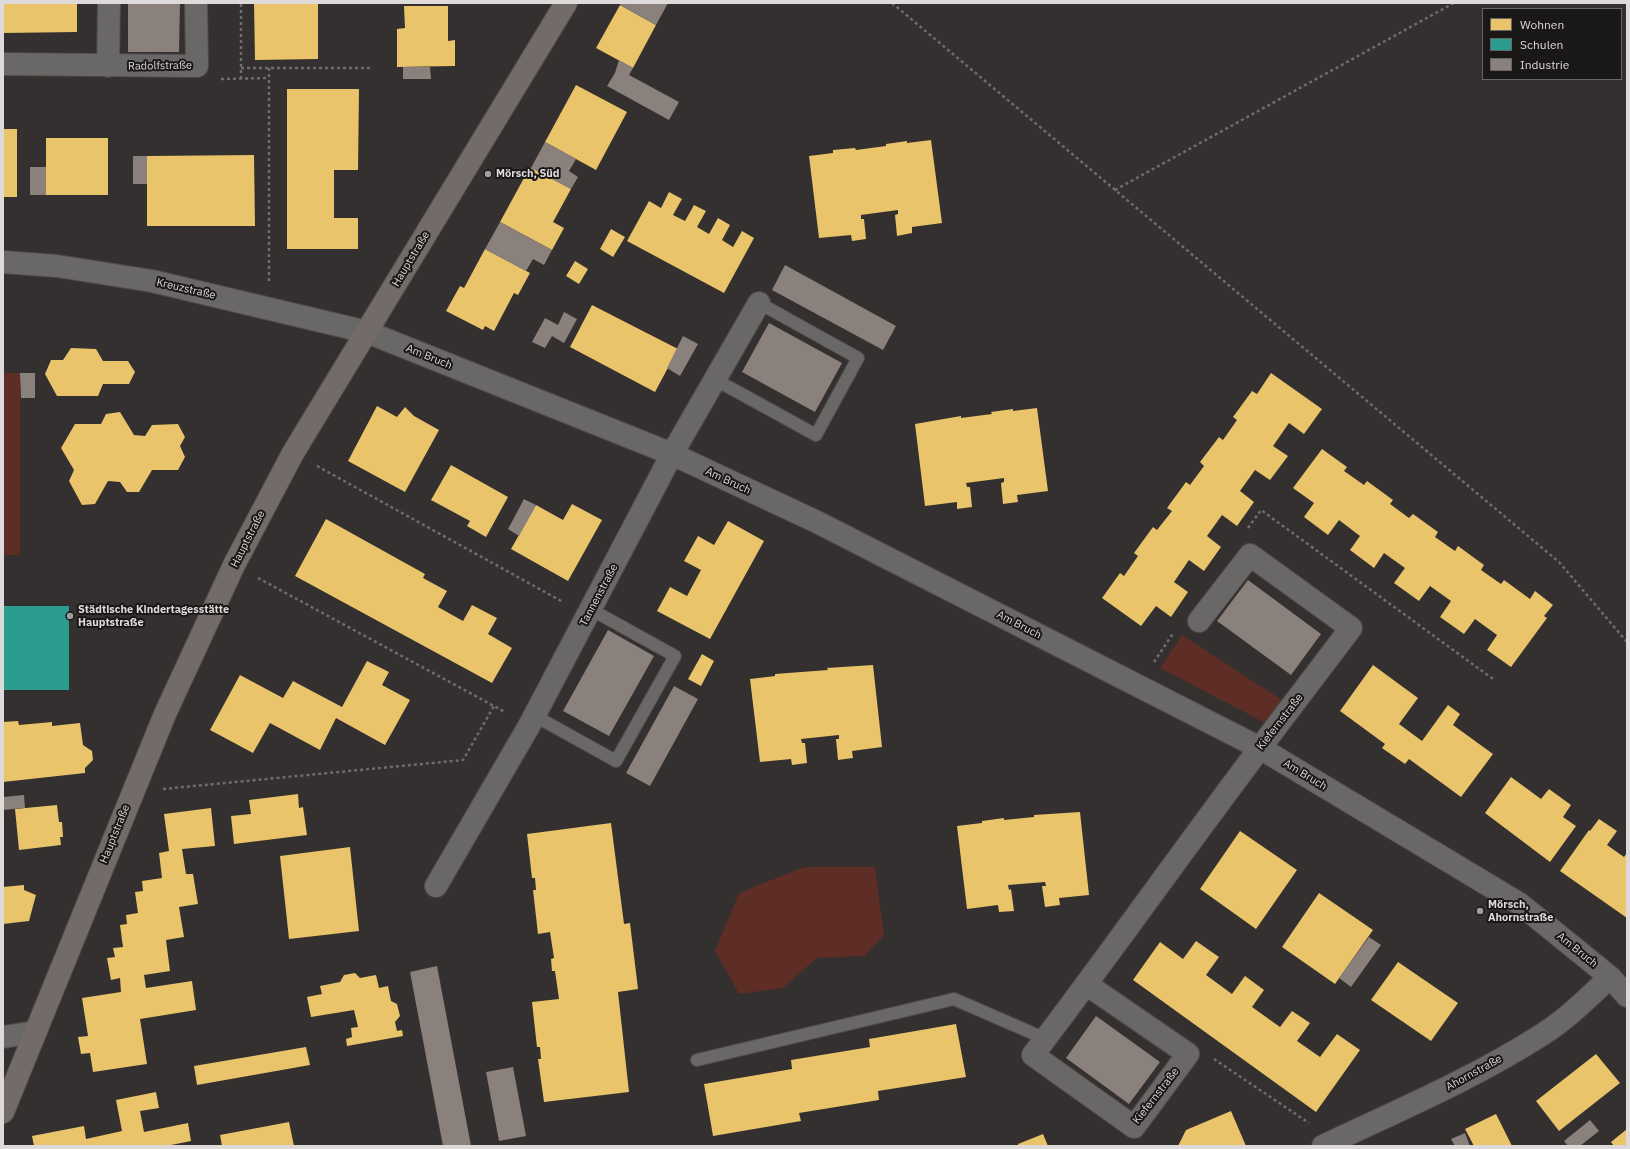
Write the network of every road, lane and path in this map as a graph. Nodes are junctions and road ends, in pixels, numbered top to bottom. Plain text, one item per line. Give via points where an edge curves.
1 (110, 3) edge
2 (196, 3) edge
3 (241, 3) edge
4 (566, 3) edge
5 (892, 3) edge
6 (1454, 3) edge
7 (3, 64) edge
8 (108, 66) junction
9 (197, 66) junction
10 (241, 68) junction
11 (269, 68) junction
12 (372, 68) dead end
13 (269, 78) junction
14 (241, 79) junction
15 (1114, 190) junction
16 (3, 262) edge
17 (759, 303) joint
18 (268, 308) junction
19 (366, 332) junction
20 (716, 380) junction
21 (293, 453) junction
22 (672, 454) junction
23 (234, 565) junction
24 (590, 613) junction
25 (1188, 624) joint
26 (1627, 642) edge
27 (1138, 686) junction
28 (494, 706) junction
29 (532, 721) junction
30 (1260, 748) junction
31 (138, 779) junction
32 (436, 886) dead end
33 (1610, 977) junction
34 (1086, 984) junction
35 (1627, 996) edge
36 (35, 1032) junction
37 (3, 1037) edge
38 (1046, 1039) junction
39 (1188, 1054) junction
40 (697, 1060) dead end
41 (3, 1112) edge
42 (1329, 1143) edge

1 - 8 street
2 - 9 street, Radolfstraße
3 - 10 path
4 - 19 street, Hauptstraße
5 - 15 path
6 - 15 path
7 - 8 street, Radolfstraße
8 - 9 street, Radolfstraße
9 - 14 path via 204,79
10 - 11 path
10 - 14 path
11 - 12 path
11 - 13 path
13 - 14 path
13 - 18 path
15 - 26 path via 1559,562
16 - 18 street, Kreuzstraße via 57,266 152,281
17 - 20 street, Tannenstraße
17 - 20 lane via 858,358 816,435
18 - 19 street, Kreuzstraße
19 - 21 street, Hauptstraße
19 - 22 street, Am Bruch
20 - 22 street, Tannenstraße
21 - 23 street, Hauptstraße
21 - 24 path
22 - 24 street, Tannenstraße
22 - 27 street, Am Bruch via 817,522
23 - 28 path
23 - 31 street, Hauptstraße
24 - 29 street, Tannenstraße
24 - 29 lane via 675,656 616,761
25 - 27 path
25 - 30 street, Kiefernstraße via 1250,555 1351,628
27 - 30 street, Am Bruch
28 - 29 path
28 - 31 path via 463,760 161,790
29 - 32 street, Tannenstraße
30 - 33 street, Am Bruch via 1520,904
30 - 34 street, Kiefernstraße
31 - 36 street, Hauptstraße
33 - 35 street, Am Bruch
33 - 42 street, Ahornstraße via 1580,1006 1544,1034 1464,1080
34 - 38 street, Kiefernstraße
34 - 39 street
36 - 37 street
36 - 41 street, Hauptstraße
38 - 39 street, Kiefernstraße via 1033,1055 1134,1127
38 - 40 lane via 954,999
39 - 42 path via 1203,1052

